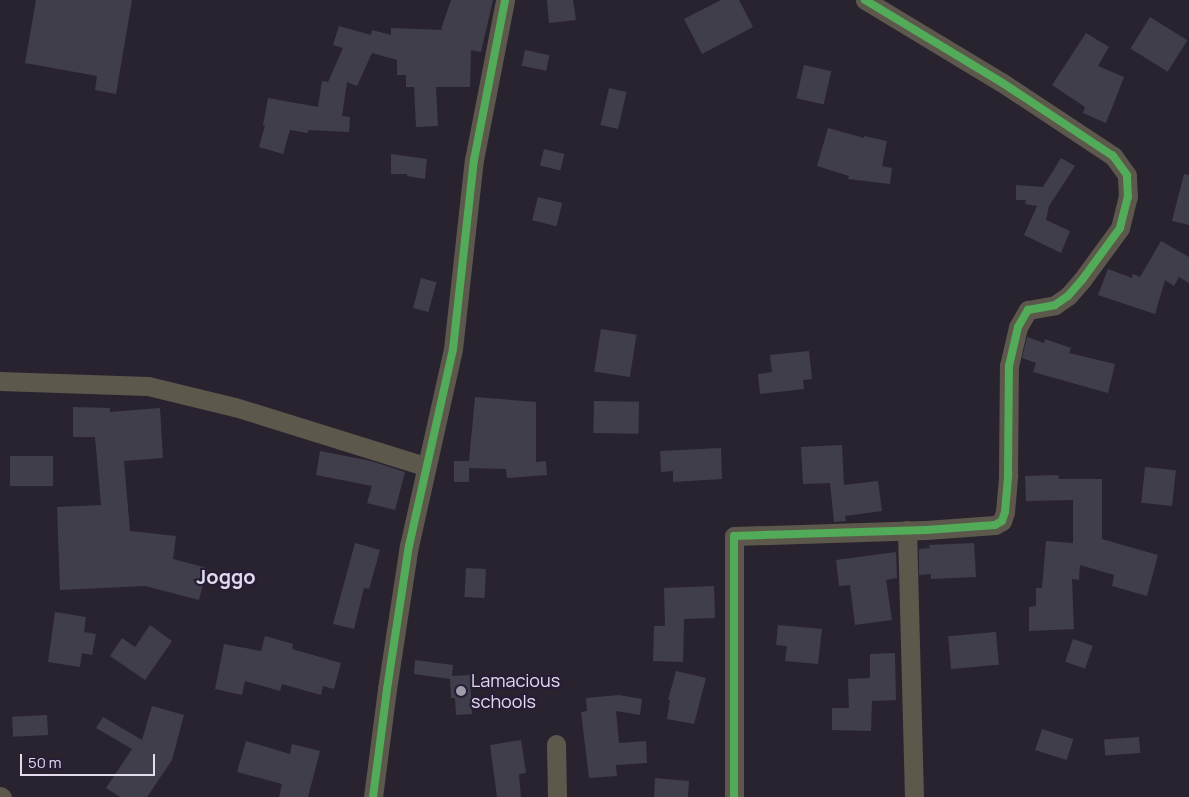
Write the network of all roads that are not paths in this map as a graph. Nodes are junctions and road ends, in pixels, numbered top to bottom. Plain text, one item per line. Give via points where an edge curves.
1 (505, 0) edge
2 (865, 0) edge
3 (0, 381) edge
4 (425, 466) junction
5 (908, 530) junction
6 (556, 744) dead end
7 (373, 797) edge
8 (557, 797) edge
9 (734, 797) edge
10 (914, 797) edge

1 - 4 street via 474,160 453,349
2 - 5 street via 1074,128 1113,156 1126,174 1127,182 1128,197 1120,228 1082,280 1055,305 1028,310 1018,327 1008,366 1008,474 1002,521 995,526
3 - 4 street via 148,386 235,408
4 - 7 street via 409,546
5 - 9 street via 734,536
5 - 10 street
6 - 8 street

